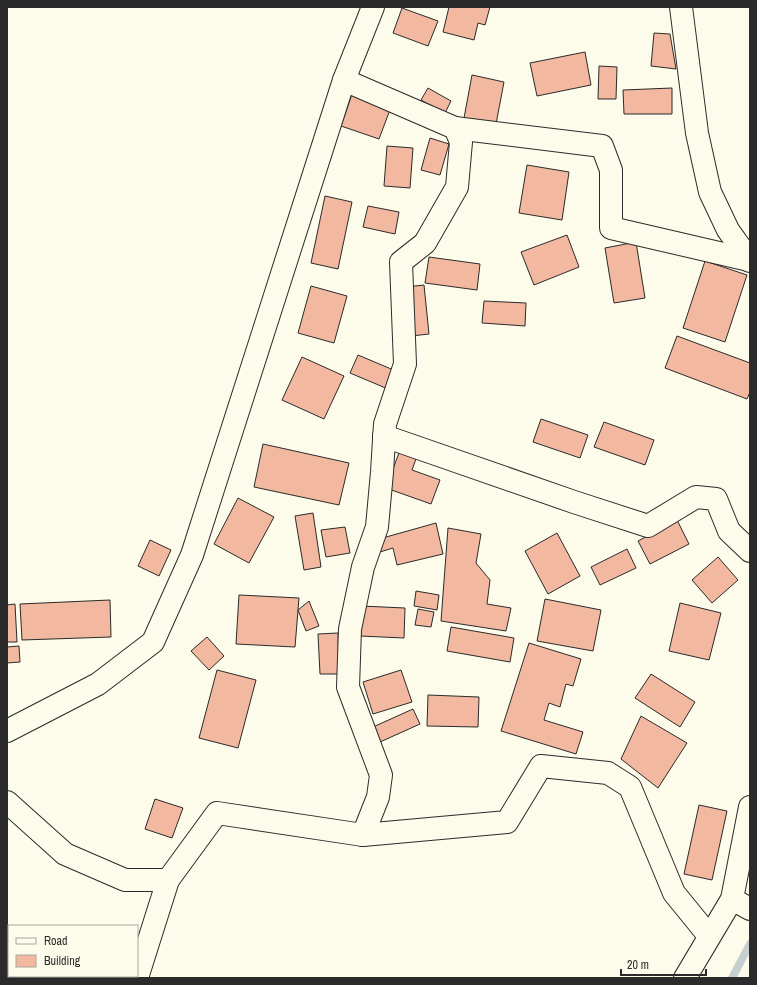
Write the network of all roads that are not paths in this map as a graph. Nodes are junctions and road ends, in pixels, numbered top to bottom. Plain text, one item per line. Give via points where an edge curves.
1 (373, 7) edge
2 (682, 7) edge
3 (344, 80) junction
4 (455, 128) junction
5 (750, 261) edge
6 (384, 436) junction
7 (750, 552) edge
8 (7, 730) edge
9 (7, 802) edge
10 (750, 807) edge
11 (363, 835) junction
12 (168, 880) junction
13 (741, 904) edge
14 (709, 936) junction
15 (138, 972) edge
16 (684, 978) edge

1 - 3 street
2 - 5 street via 696,133 710,192 728,230
3 - 4 street
3 - 8 street via 192,555 153,642 98,684
4 - 5 street via 602,146 612,170 611,228
4 - 6 street via 461,142 457,187 425,243 401,262 405,364 384,424
6 - 7 street via 648,526 696,497 716,499 729,531
6 - 11 street via 377,526 363,567 350,629 348,687 381,775 378,797
9 - 12 street via 65,854 125,880
10 - 13 street
11 - 12 street via 217,813
11 - 14 street via 507,822 541,766 608,773 630,787 674,892
12 - 15 street
13 - 14 street
14 - 16 street

